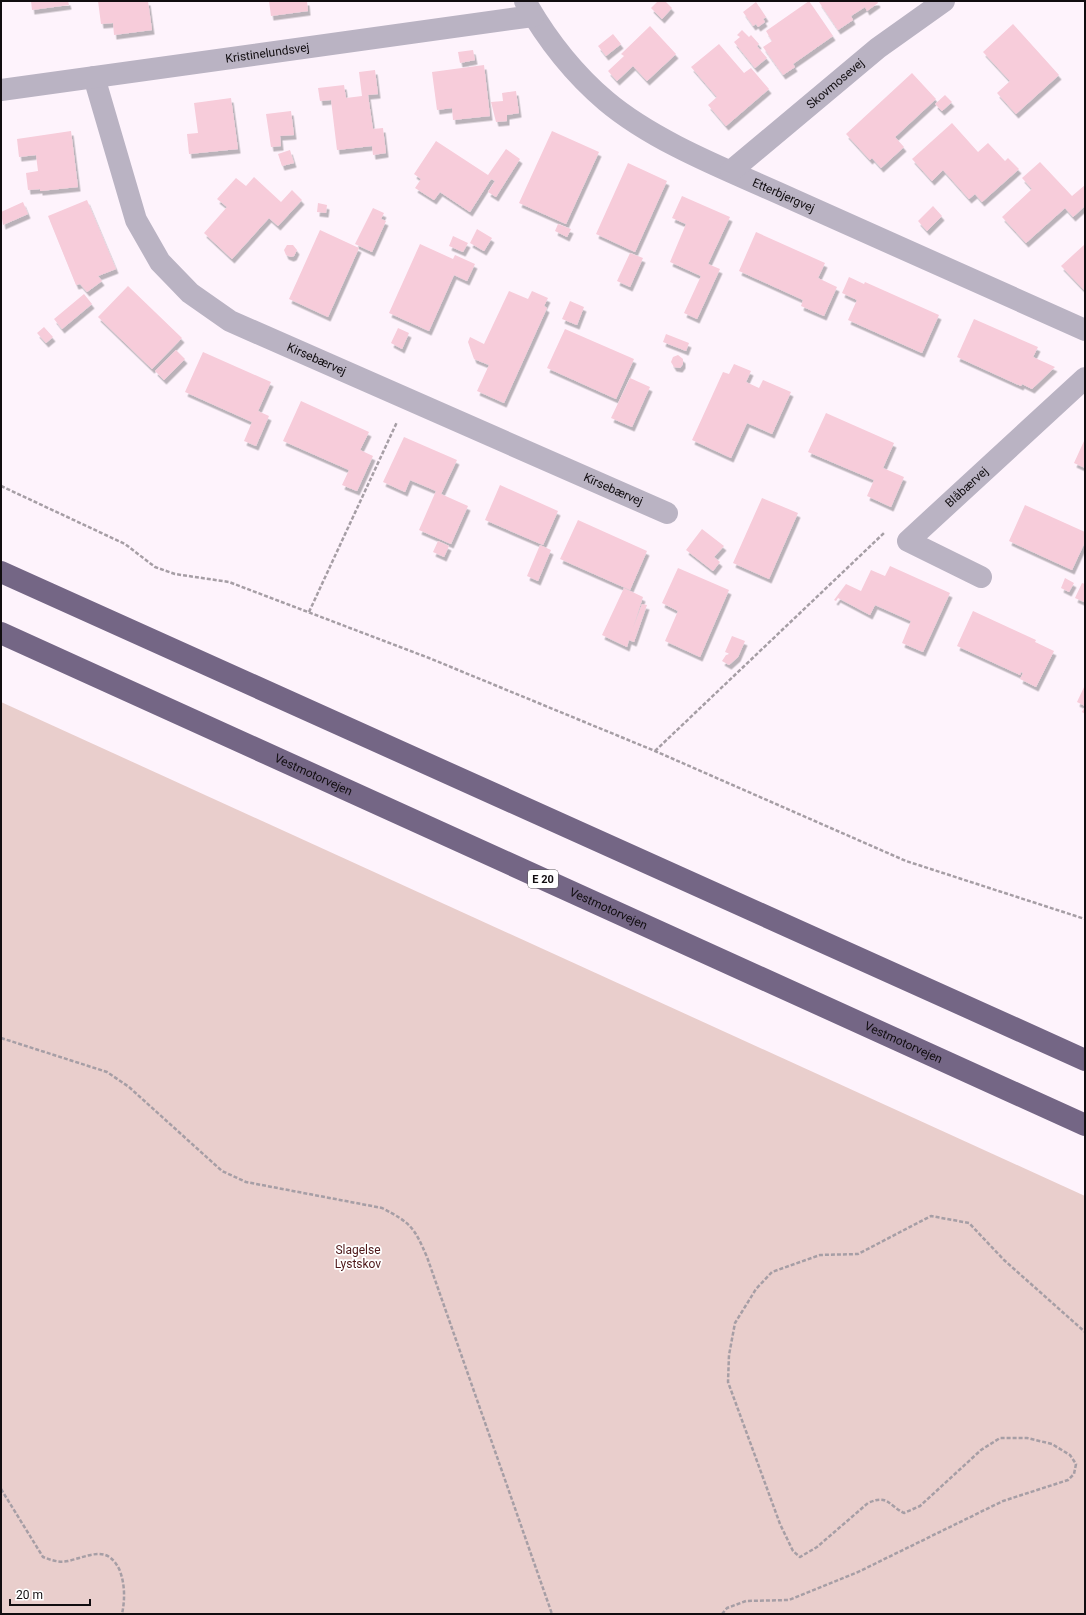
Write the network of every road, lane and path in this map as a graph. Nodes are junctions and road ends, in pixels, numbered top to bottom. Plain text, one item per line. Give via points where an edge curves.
1 (944, 1) edge
2 (529, 8) edge
3 (94, 77) junction
4 (1, 90) edge
5 (731, 171) junction
6 (1085, 330) edge
7 (1085, 378) edge
8 (407, 399) junction
9 (1, 486) edge
10 (667, 513) dead end
11 (908, 540) junction
12 (1, 572) edge
13 (981, 577) dead end
14 (309, 612) junction
15 (1, 633) edge
16 (655, 751) junction
17 (1085, 919) edge
18 (1, 1038) edge
19 (1085, 1060) edge
20 (1085, 1125) edge
21 (1085, 1332) edge
22 (1, 1489) edge
23 (122, 1614) edge
24 (552, 1614) edge
25 (722, 1614) edge

1 - 5 street, Skovmosevej via 878,48
2 - 3 street, Kristinelundsvej
2 - 5 street, Etterbjergvej via 565,60 606,101 650,133
3 - 4 street, Kristinelundsvej
3 - 8 street, Kirsebærvej via 136,220 160,262 190,293 230,321
5 - 6 street, Etterbjergvej
7 - 11 street, Blåbærvej
8 - 10 street, Kirsebærvej
8 - 14 path
9 - 14 path via 125,544 155,567 175,574 229,582
11 - 13 street
11 - 16 path via 886,531
12 - 19 highway
14 - 16 path
15 - 20 highway, Vestmotorvejen / E 20
16 - 17 path via 906,861
18 - 24 path via 107,1072 129,1087 222,1172 246,1182 382,1208 402,1219 416,1232
21 - 25 path via 1004,1260 969,1223 931,1216 858,1254 820,1255 772,1272 756,1289 735,1323 728,1355 728,1382 780,1524 793,1551 800,1557 817,1547 868,1503 879,1498 904,1512 920,1506 981,1450 1000,1438 1027,1438 1052,1444 1070,1455 1076,1464 1074,1474 1068,1480 1002,1501 858,1572 788,1600 746,1601 727,1608
22 - 23 path via 44,1557 54,1561 66,1561 90,1554 107,1555 116,1561 124,1581

